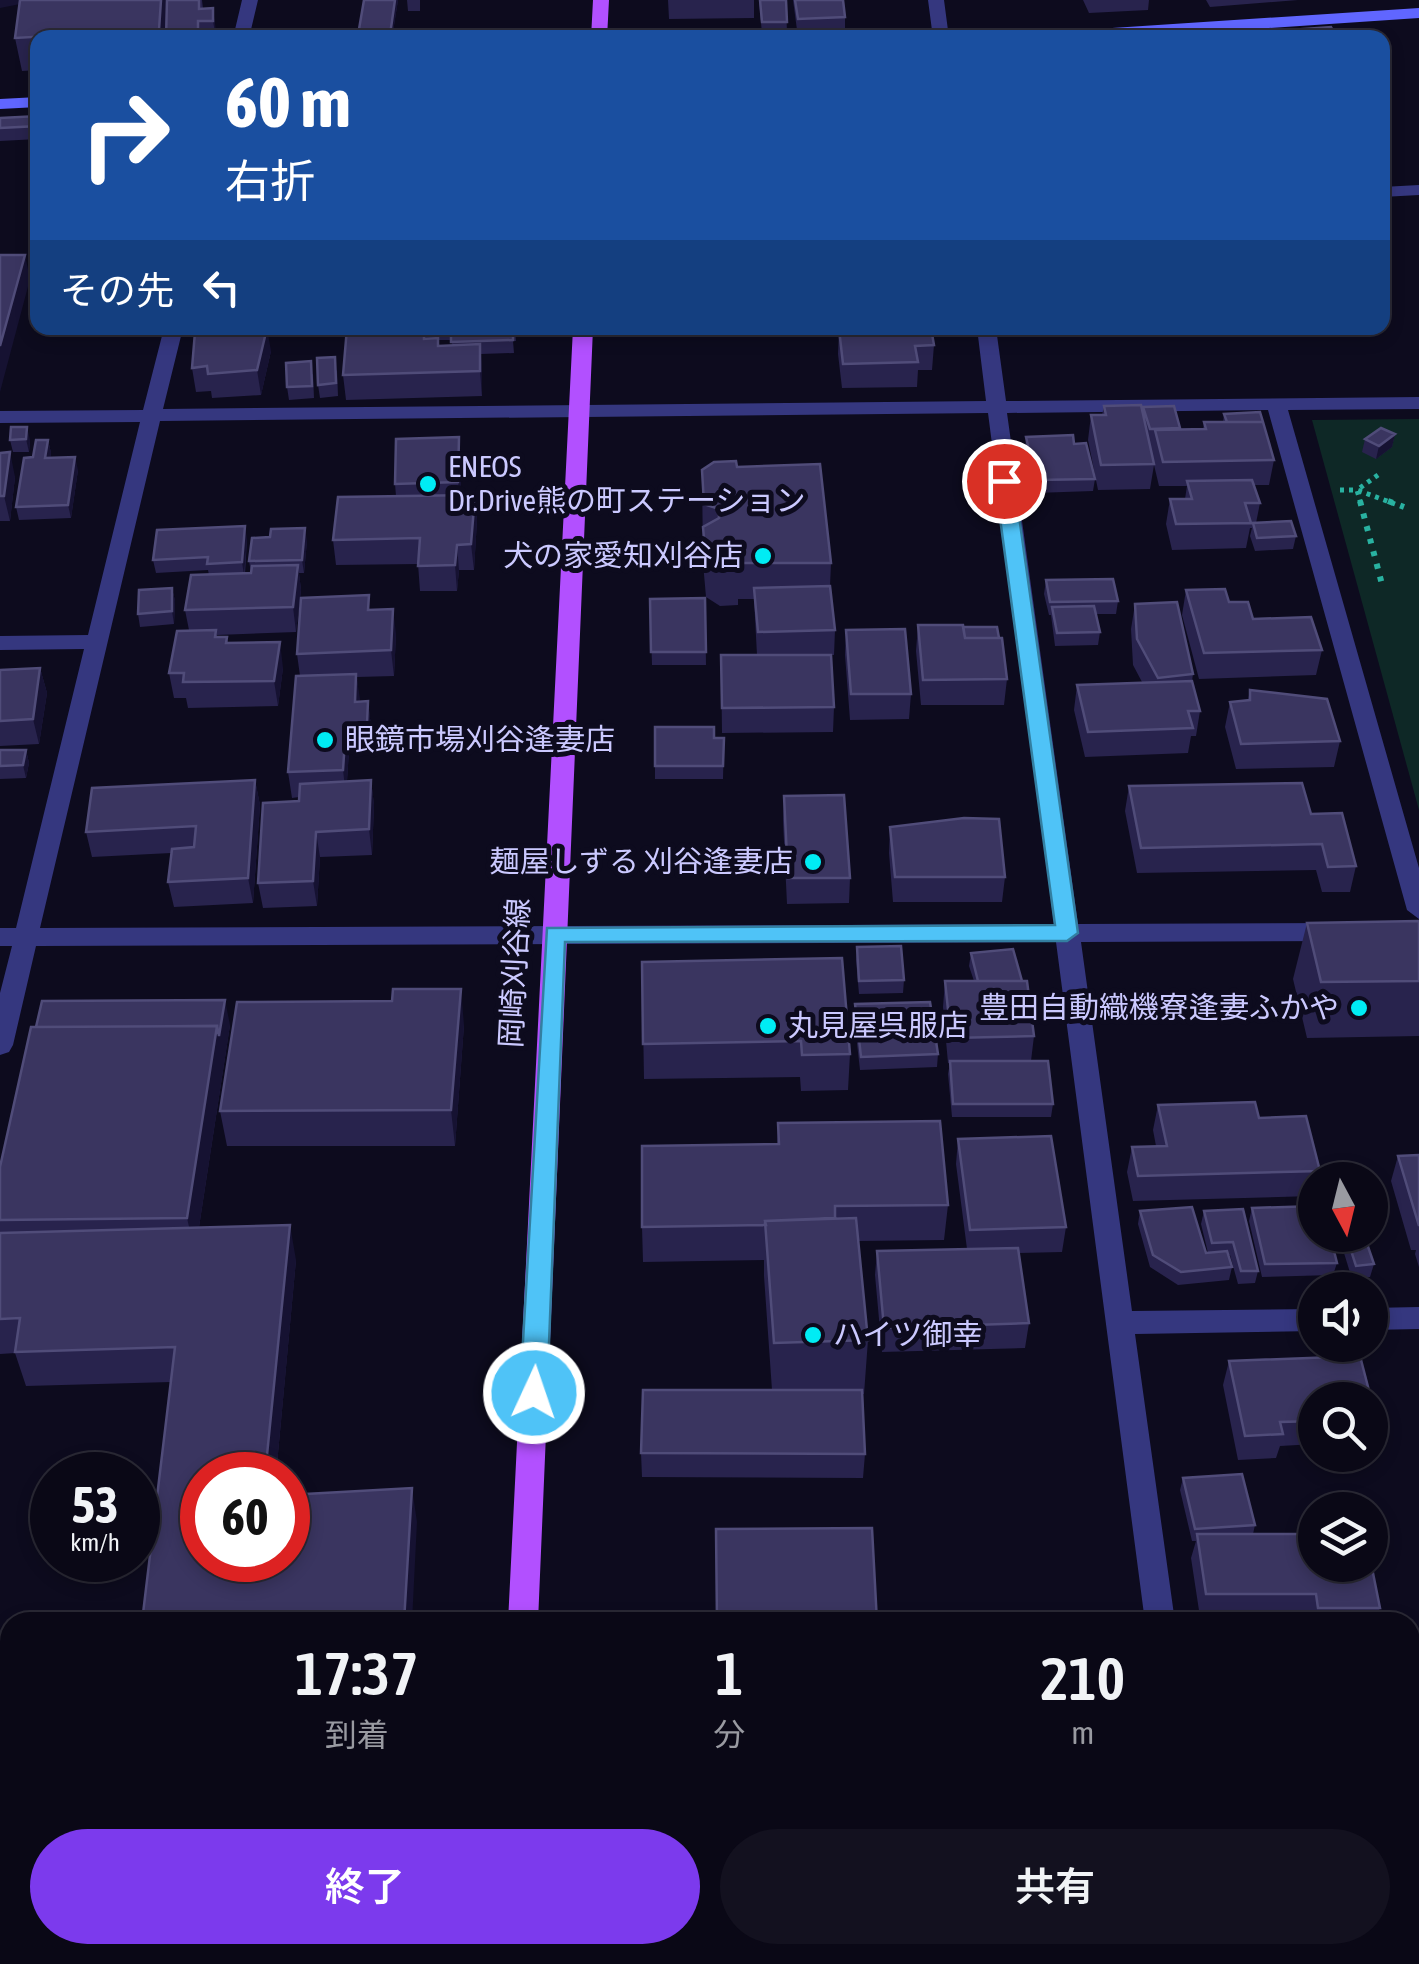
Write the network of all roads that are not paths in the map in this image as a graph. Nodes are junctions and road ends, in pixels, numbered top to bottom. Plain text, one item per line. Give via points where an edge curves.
1 (250, 0) edge
2 (601, 0) edge
3 (936, 0) edge
4 (1419, 13) edge
5 (243, 30) edge
6 (599, 30) edge
7 (940, 30) edge
8 (1159, 30) edge
9 (30, 102) edge
10 (0, 104) edge
11 (1419, 190) edge
12 (1390, 192) edge
13 (171, 335) edge
14 (583, 335) edge
15 (987, 335) edge
16 (1419, 403) edge
17 (1276, 404) junction
18 (994, 405) junction
19 (578, 411) junction
20 (153, 414) junction
21 (0, 418) edge
22 (96, 642) junction
23 (0, 643) edge
24 (1419, 910) edge
25 (1360, 932) edge
26 (1067, 933) junction
27 (554, 934) junction
28 (27, 936) junction
29 (0, 937) edge
30 (0, 1044) edge
31 (1419, 1318) edge
32 (1388, 1319) edge
33 (1298, 1320) edge
34 (1120, 1323) junction
35 (523, 1612) edge
36 (1159, 1612) edge

1 - 5 street
2 - 6 main road
3 - 7 street
4 - 8 street
9 - 10 street
11 - 12 street
13 - 20 street
14 - 19 main road, 岡崎刈谷線
15 - 18 street
16 - 17 street
17 - 18 street
17 - 24 street
18 - 19 street
18 - 26 street
19 - 20 street
19 - 27 main road, 岡崎刈谷線
20 - 21 street
20 - 22 street
22 - 23 street
22 - 28 street
25 - 26 street
26 - 27 street
26 - 34 street
27 - 28 street
27 - 35 main road, 岡崎刈谷線
28 - 29 street
28 - 30 street
31 - 32 street
33 - 34 street
34 - 36 street

